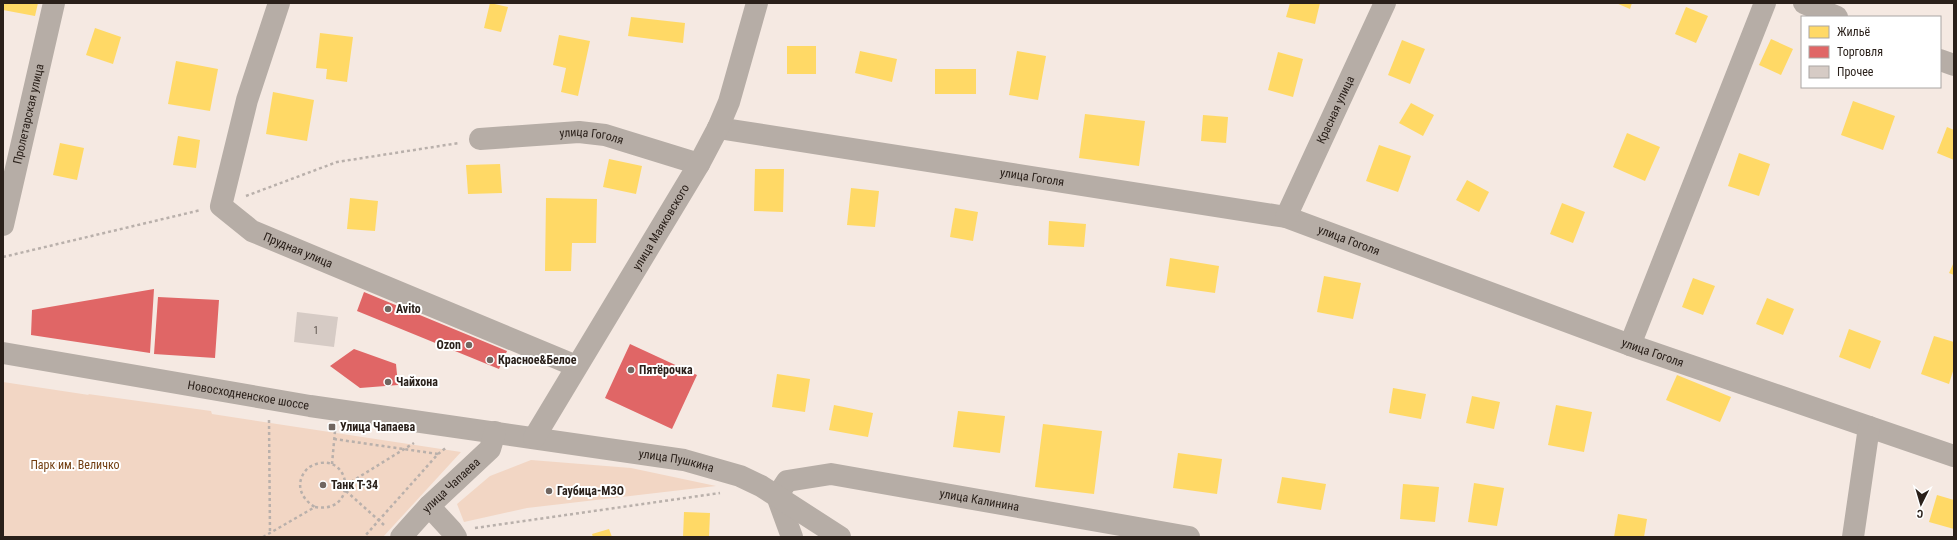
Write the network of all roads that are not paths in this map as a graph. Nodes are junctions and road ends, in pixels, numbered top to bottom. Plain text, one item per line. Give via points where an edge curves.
1 (54, 3) edge
2 (279, 3) edge
3 (757, 3) edge
4 (1385, 3) edge
5 (1766, 3) edge
6 (1804, 3) edge
7 (1836, 16) edge
8 (1941, 60) edge
9 (1954, 65) edge
10 (718, 128) junction
11 (480, 139) dead end
12 (699, 164) junction
13 (1286, 217) junction
14 (3, 225) edge
15 (1630, 345) junction
16 (3, 353) edge
17 (576, 366) junction
18 (1869, 428) junction
19 (496, 432) junction
20 (534, 438) junction
21 (1954, 456) edge
22 (777, 496) junction
23 (429, 506) junction
24 (395, 533) edge
25 (454, 534) edge
26 (792, 537) edge
27 (840, 537) edge
28 (1189, 537) edge
29 (1853, 537) edge

1 - 14 street, Пролетарская улица
2 - 17 street, Прудная улица via 247,100 221,206 252,231
3 - 10 street, улица Маяковского via 729,102
4 - 13 street, Красная улица
5 - 15 street
6 - 7 street
8 - 9 street
10 - 12 street, улица Маяковского
10 - 13 street, улица Гоголя
11 - 12 street, улица Гоголя via 579,132 605,135
12 - 17 street, улица Маяковского
13 - 15 street, улица Гоголя
15 - 18 street, улица Гоголя
16 - 19 street, Новосходненское шоссе via 310,406
17 - 20 street, улица Маяковского
18 - 21 street, улица Гоголя
18 - 29 street
19 - 20 street, улица Пушкина
19 - 23 street, улица Чапаева via 490,449
20 - 22 street, улица Пушкина via 684,460 740,476
22 - 26 street
22 - 27 street, улица Пушкина
22 - 28 street, улица Калинина via 787,481 831,474
23 - 24 street, улица Чапаева
23 - 25 street

